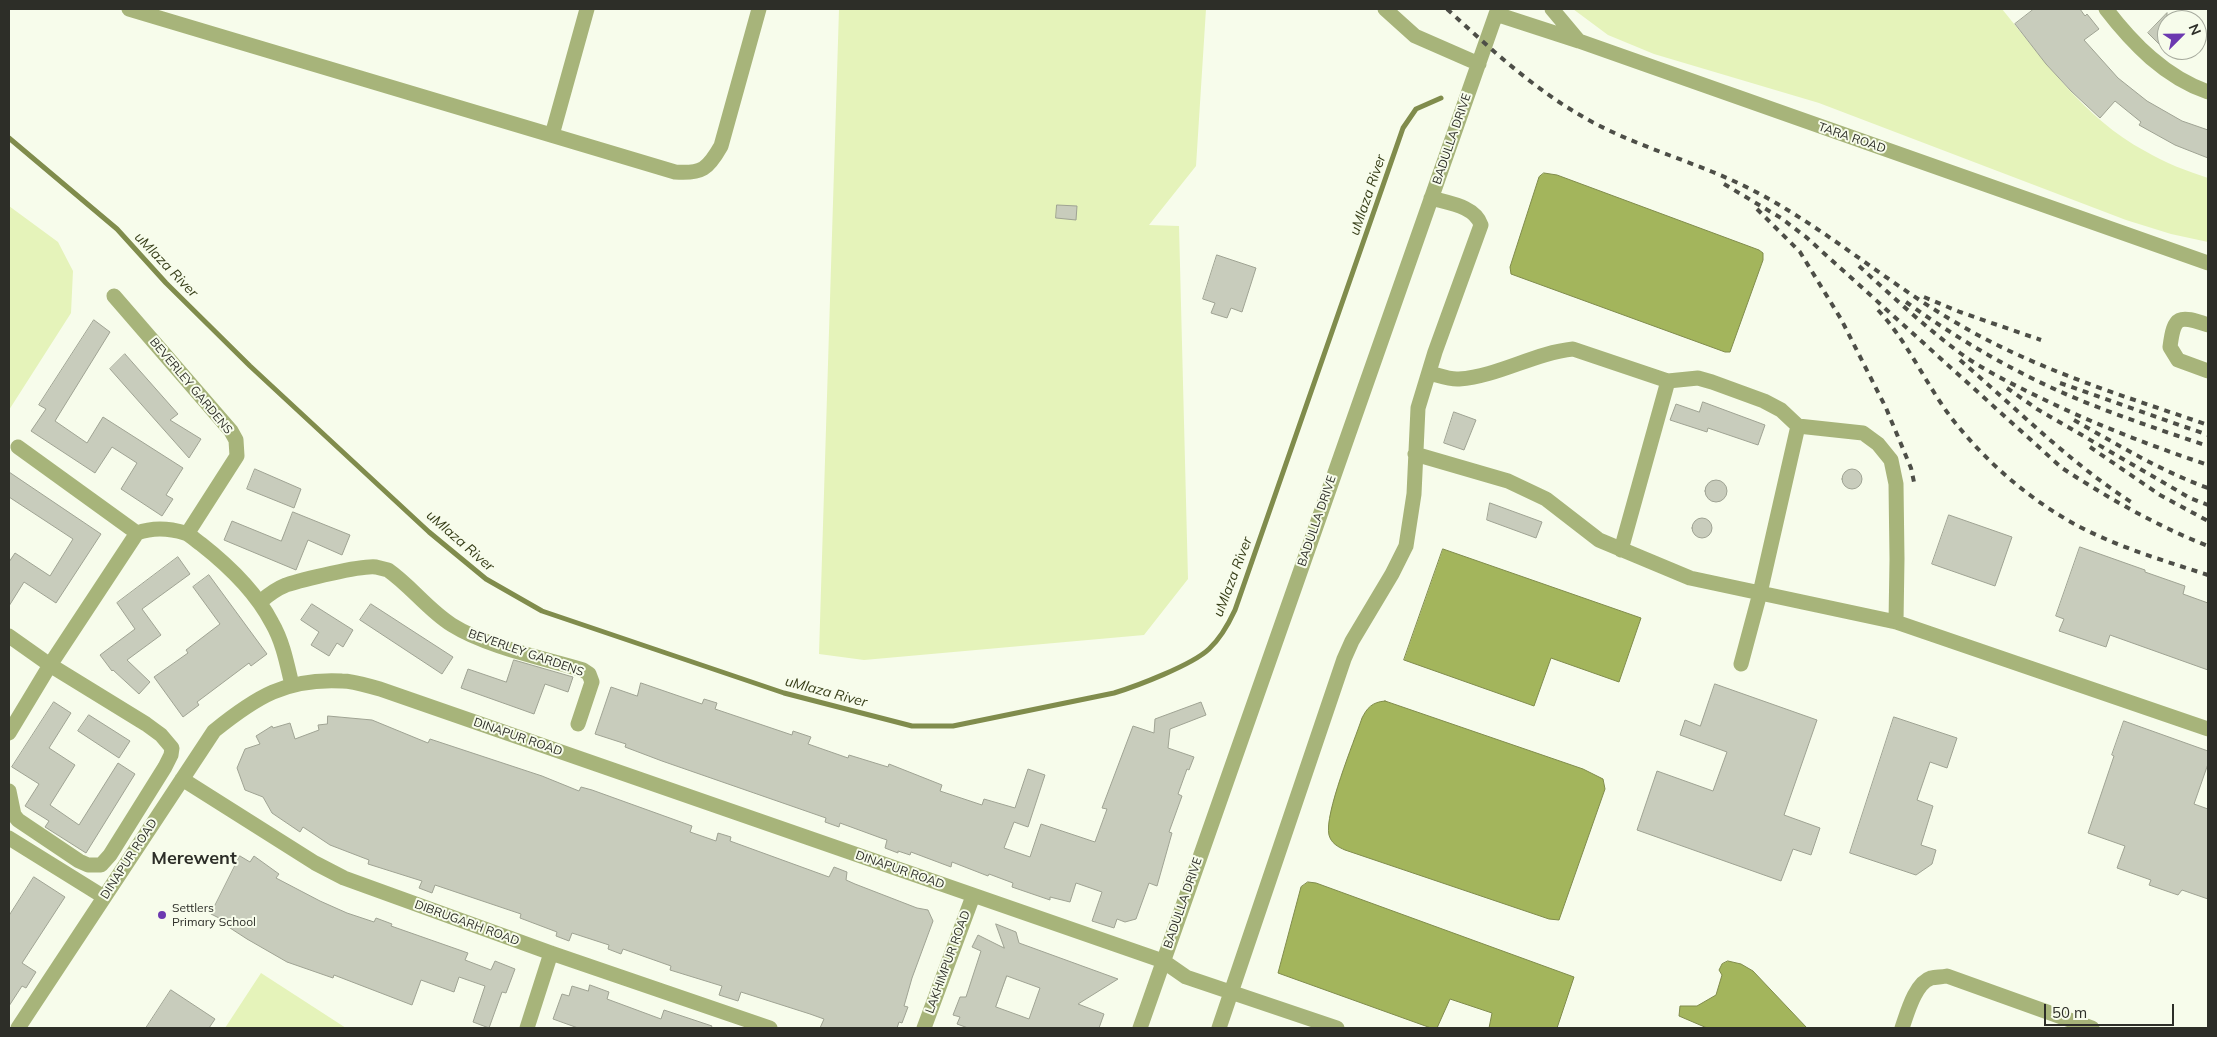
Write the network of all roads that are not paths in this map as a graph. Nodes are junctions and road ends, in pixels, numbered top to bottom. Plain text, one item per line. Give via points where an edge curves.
1 (129, 9) edge
2 (587, 9) edge
3 (759, 9) edge
4 (1385, 9) edge
5 (1552, 9) edge
6 (2106, 9) edge
7 (1497, 11) edge
8 (1578, 41) junction
9 (1479, 64) junction
10 (2208, 92) edge
11 (552, 135) junction
12 (1431, 198) junction
13 (2208, 263) edge
14 (114, 296) dead end
15 (2208, 325) edge
16 (2208, 371) edge
17 (1428, 373) junction
18 (1668, 381) junction
19 (1798, 426) junction
20 (18, 447) dead end
21 (1415, 454) junction
22 (137, 533) junction
23 (187, 534) junction
24 (1621, 550) junction
25 (1760, 593) junction
26 (260, 602) junction
27 (1896, 622) junction
28 (9, 636) edge
29 (1741, 664) dead end
30 (50, 665) junction
31 (292, 685) junction
32 (578, 724) dead end
33 (2208, 729) edge
34 (9, 733) edge
35 (182, 779) junction
36 (9, 791) edge
37 (9, 838) edge
38 (972, 896) junction
39 (104, 897) junction
40 (551, 954) junction
41 (1163, 961) junction
42 (1232, 993) junction
43 (731, 1022) edge
44 (18, 1028) edge
45 (527, 1028) edge
46 (770, 1028) edge
47 (924, 1028) edge
48 (1140, 1028) edge
49 (1219, 1028) edge
50 (1337, 1028) edge
51 (1902, 1028) edge
52 (2092, 1028) edge

1 - 11 street
2 - 11 street
3 - 11 street via 721,146 713,161 703,170 690,174 675,172
4 - 9 street via 1415,36
5 - 8 street
6 - 10 street via 2127,36 2151,58 2178,78
7 - 8 street, TARA ROAD
7 - 9 street, BADULLA DRIVE
8 - 13 street, TARA ROAD
9 - 12 street, BADULLA DRIVE
12 - 17 street via 1476,214 1481,225
12 - 41 street, BADULLA DRIVE
14 - 23 street, BEVERLEY GARDENS via 236,440 237,456
15 - 16 street via 2190,319 2178,320 2172,327 2170,347 2178,360
17 - 18 street via 1458,379 1507,368 1558,351 1573,350
17 - 21 street via 1418,408
18 - 19 street via 1698,378 1712,382 1782,410
18 - 24 street
19 - 25 street
19 - 27 street via 1862,433 1878,444 1891,460 1896,484
20 - 22 street
21 - 24 street via 1508,481 1538,495 1599,540
21 - 42 street via 1414,494 1406,546 1344,659
22 - 23 street via 159,528
22 - 30 street
23 - 26 street via 226,565
24 - 25 street via 1690,578
25 - 27 street
25 - 29 street
26 - 31 street via 284,650
26 - 32 street, BEVERLEY GARDENS via 273,591 311,579 367,567 388,570 439,616 464,632 589,674 592,682
27 - 33 street
28 - 30 street
30 - 34 street
30 - 36 street via 161,735 172,748 171,755 101,865 79,861 18,820
31 - 35 street, DINAPUR ROAD via 264,694 214,731
31 - 38 street, DINAPUR ROAD via 344,681 380,689
35 - 39 street, DINAPUR ROAD
35 - 40 street, DIBRUGARH ROAD via 344,878
37 - 39 street
38 - 41 street, DINAPUR ROAD
38 - 47 street, LAKHIMPUR ROAD
39 - 44 street, DINAPUR ROAD
40 - 43 street, DIBRUGARH ROAD
40 - 45 street
41 - 42 street, DINAPUR ROAD via 1186,977
41 - 48 street, BADULLA DRIVE
42 - 49 street
42 - 50 street, DINAPUR ROAD
43 - 46 street, DIBRUGARH ROAD
51 - 52 street via 1911,1001 1920,988 1929,979 1947,976

